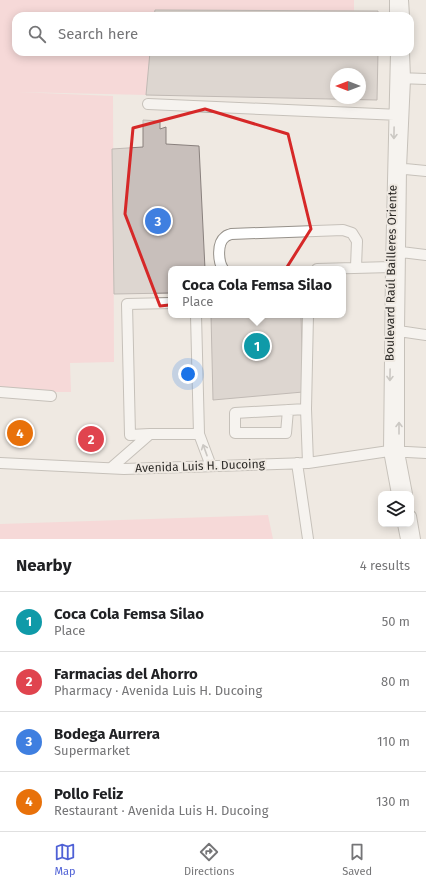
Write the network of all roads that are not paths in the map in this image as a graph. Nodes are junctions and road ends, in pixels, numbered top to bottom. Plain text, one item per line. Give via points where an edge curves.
1 (395, 0) edge
2 (403, 0) edge
3 (395, 12) edge
4 (404, 12) edge
5 (397, 56) edge
6 (403, 56) edge
7 (400, 79) junction
8 (426, 79) edge
9 (148, 104) dead end
10 (399, 115) junction
11 (397, 168) junction
12 (426, 171) edge
13 (396, 251) junction
14 (426, 255) edge
15 (221, 266) edge
16 (356, 267) junction
17 (391, 267) junction
18 (346, 268) edge
19 (168, 303) edge
20 (196, 318) edge
21 (308, 318) edge
22 (394, 331) junction
23 (426, 335) edge
24 (0, 392) edge
25 (51, 396) dead end
26 (306, 409) junction
27 (288, 410) junction
28 (150, 434) junction
29 (199, 434) junction
30 (394, 452) junction
31 (426, 453) edge
32 (0, 463) edge
33 (297, 463) junction
34 (308, 463) junction
35 (211, 466) junction
36 (111, 468) junction
37 (397, 491) edge
38 (406, 491) edge
39 (404, 527) edge
40 (413, 527) edge
41 (308, 539) edge
42 (406, 539) edge
43 (415, 539) edge

1 - 3 street
2 - 4 street
5 - 7 street, Boulevard Raúl Bailleres Oriente
6 - 7 street, Boulevard Raúl Bailleres Oriente
7 - 8 street
7 - 10 street, Boulevard Raúl Bailleres Oriente
9 - 10 street
10 - 11 street, Boulevard Raúl Bailleres Oriente
11 - 12 street
11 - 13 street, Boulevard Raúl Bailleres Oriente
13 - 14 street
13 - 17 street, Boulevard Raúl Bailleres Oriente
13 - 22 street, Boulevard Raúl Bailleres Oriente
15 - 16 street via 220,244 224,237 231,234 343,230 352,233 357,241
16 - 17 street
16 - 18 street
17 - 22 street, Boulevard Raúl Bailleres Oriente
19 - 28 street via 127,304 130,435
20 - 29 street
21 - 26 street
22 - 23 street
22 - 30 street, Boulevard Raúl Bailleres Oriente
24 - 25 street
26 - 27 street
26 - 34 street
27 - 27 street via 286,433 235,433 235,413
28 - 29 street
28 - 36 street
35 -> 29 street
30 - 31 street, Avenida Luis H. Ducoing
30 - 34 street, Avenida Luis H. Ducoing
30 - 37 street, Boulevard Raúl Bailleres Oriente
30 - 38 street, Boulevard Raúl Bailleres Oriente
32 - 36 street, Avenida Luis H. Ducoing
33 - 34 street, Avenida Luis H. Ducoing
33 - 35 street, Avenida Luis H. Ducoing
33 - 41 street
35 - 36 street, Avenida Luis H. Ducoing
39 - 42 street
40 - 43 street

